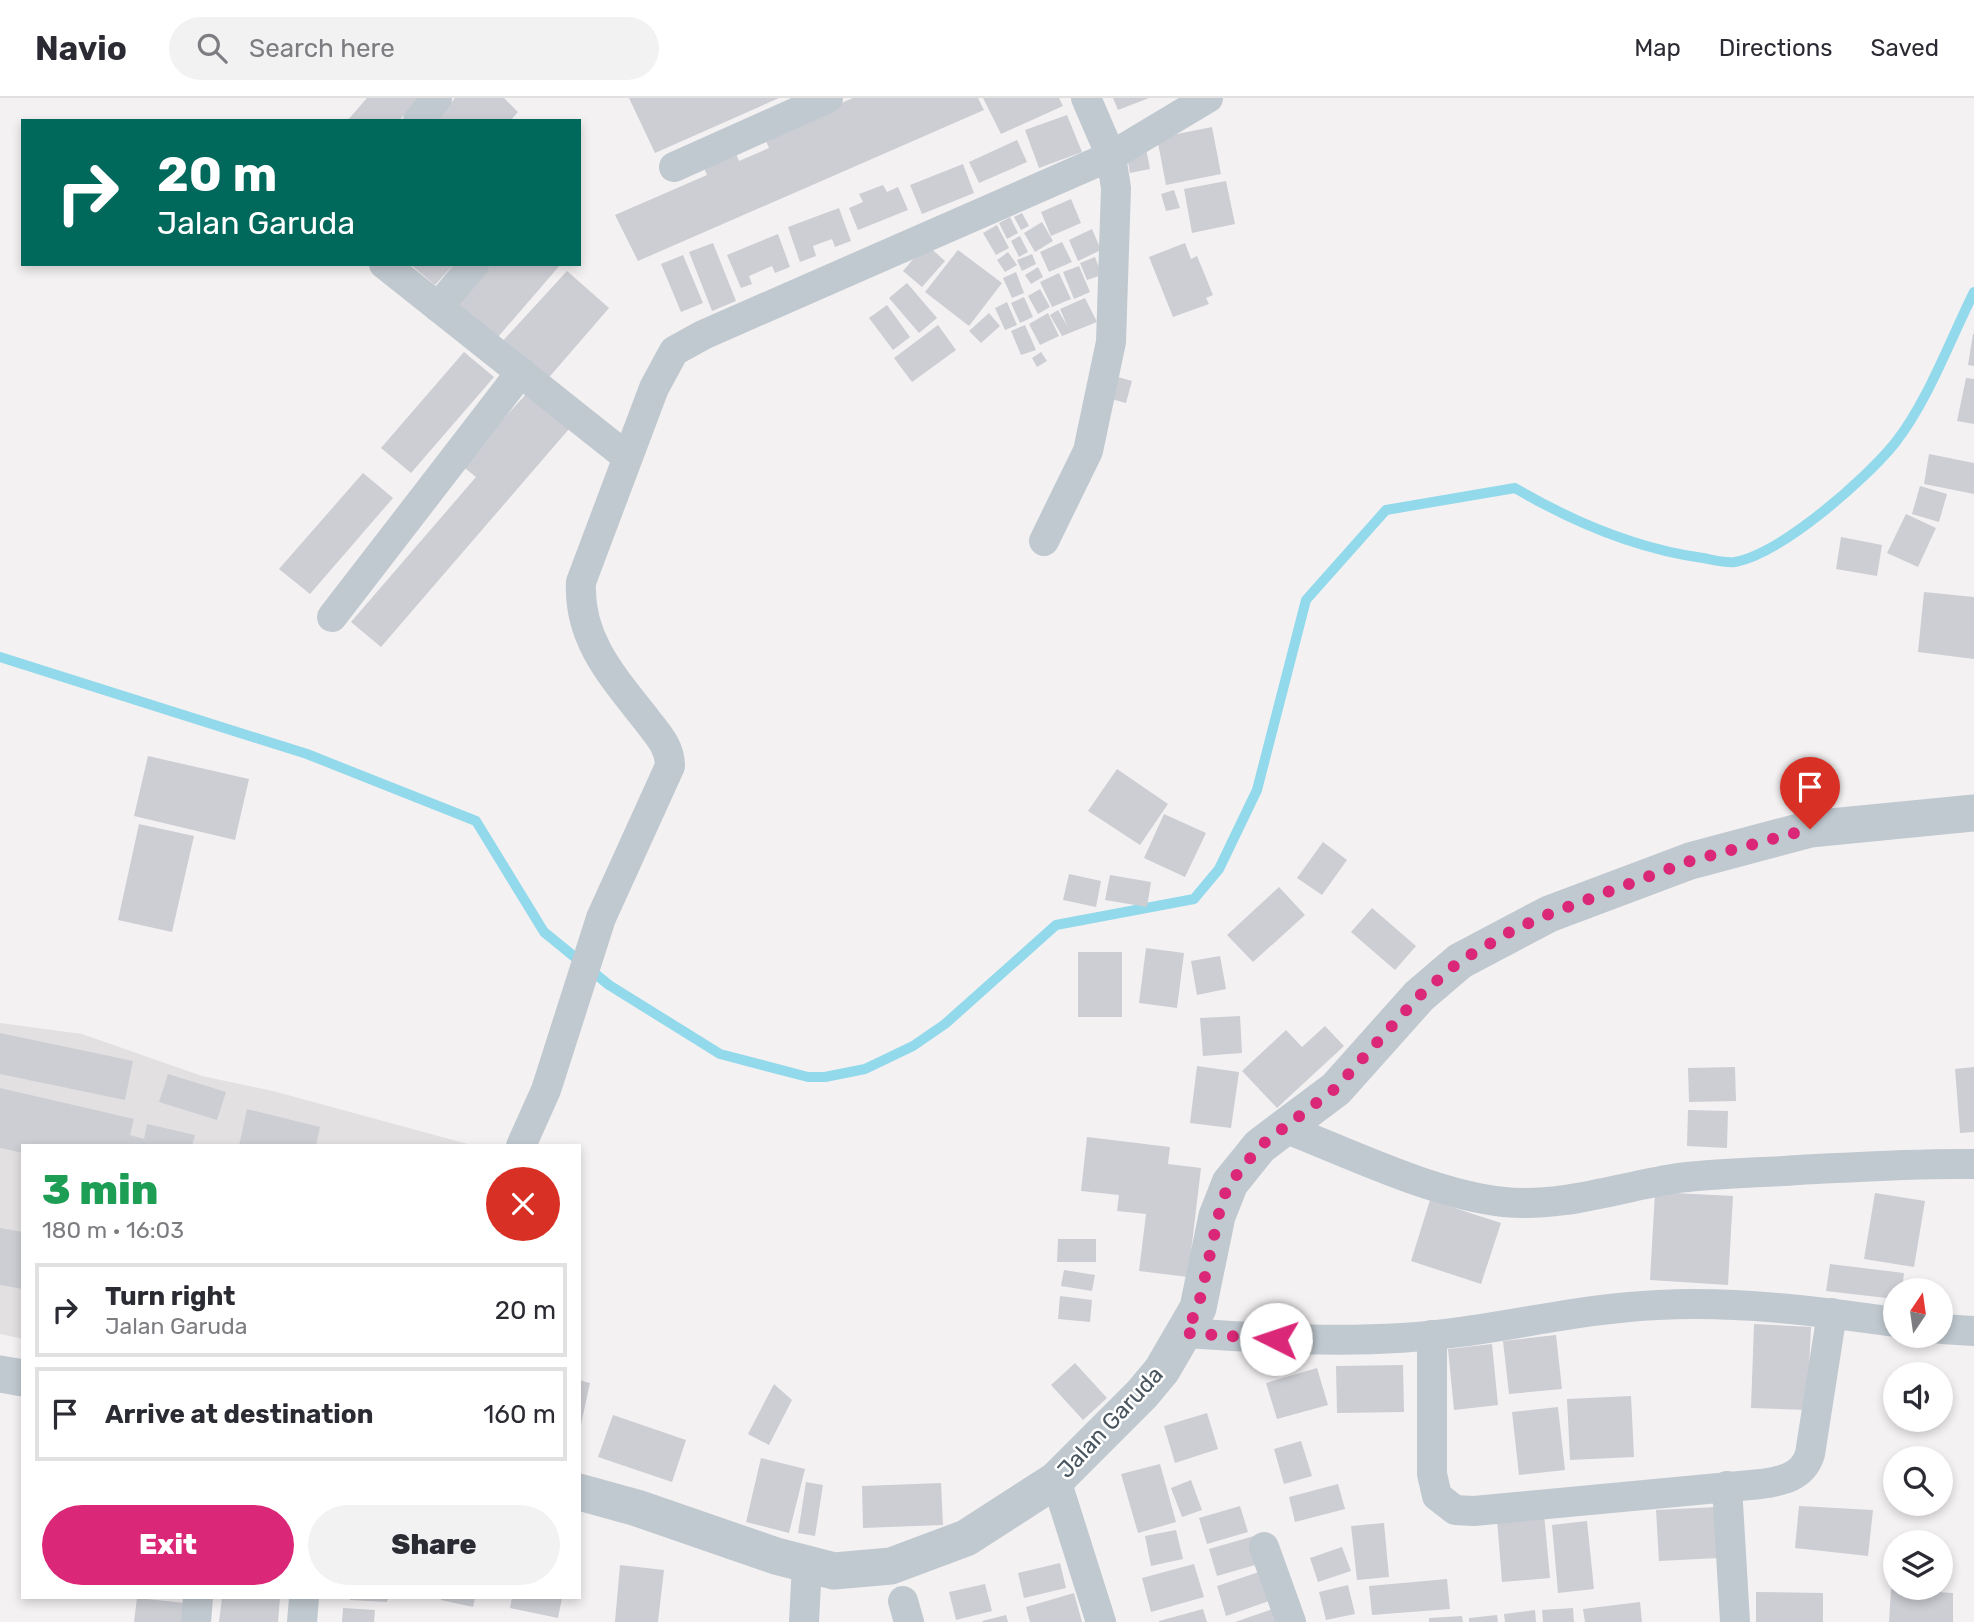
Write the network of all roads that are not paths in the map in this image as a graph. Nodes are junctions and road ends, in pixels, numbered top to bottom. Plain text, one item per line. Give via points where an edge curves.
1 (437, 98) edge
2 (828, 98) edge
3 (1086, 98) edge
4 (1208, 98) edge
5 (420, 119) edge
6 (1111, 156) junction
7 (674, 167) dead end
8 (387, 266) edge
9 (472, 266) edge
10 (438, 307) junction
11 (521, 372) junction
12 (627, 457) junction
13 (1044, 541) dead end
14 (332, 617) dead end
15 (1974, 813) edge
16 (1282, 1127) junction
17 (523, 1144) edge
18 (1974, 1164) edge
19 (1832, 1313) junction
20 (1883, 1320) edge
21 (1953, 1330) edge
22 (1974, 1331) edge
23 (1185, 1333) junction
24 (1432, 1335) junction
25 (0, 1374) edge
26 (21, 1378) edge
27 (1056, 1480) junction
28 (1727, 1486) junction
29 (581, 1493) edge
30 (1264, 1547) dead end
31 (807, 1564) junction
32 (198, 1599) edge
33 (304, 1599) edge
34 (196, 1622) edge
35 (302, 1622) edge
36 (804, 1622) edge
37 (1101, 1622) edge
38 (1291, 1622) edge
39 (1735, 1622) edge

1 - 5 street
2 - 7 street
3 - 6 street
4 - 6 street
6 - 12 street via 674,351
6 - 13 street via 1116,188 1107,364 1088,451
8 - 10 street
9 - 10 street
10 - 11 street
11 - 12 street
11 - 14 street
12 - 17 street via 581,582 580,604 592,645 667,748 670,766 601,918 546,1090
15 - 16 street, Jalan Garuda via 1810,829 1690,861 1515,929 1439,978 1336,1088
16 - 18 street via 1415,1178 1504,1202 1580,1197 1710,1175 1904,1163
16 - 23 street, Jalan Garuda via 1247,1161 1222,1200 1198,1308
19 - 20 street
19 - 24 street via 1722,1303 1659,1305 1576,1311
19 - 28 street via 1807,1464 1778,1482
21 - 22 street
23 - 24 street via 1330,1341
23 - 27 street, Jalan Garuda via 1142,1394
24 - 28 street via 1432,1474 1437,1496 1455,1510
25 - 26 street
27 - 31 street, Jalan Garuda via 1000,1518 932,1554 864,1569 834,1571
27 - 37 street
28 - 39 street
29 - 31 street, Jalan Garuda
30 - 38 street
31 - 36 street
32 - 34 street
33 - 35 street

